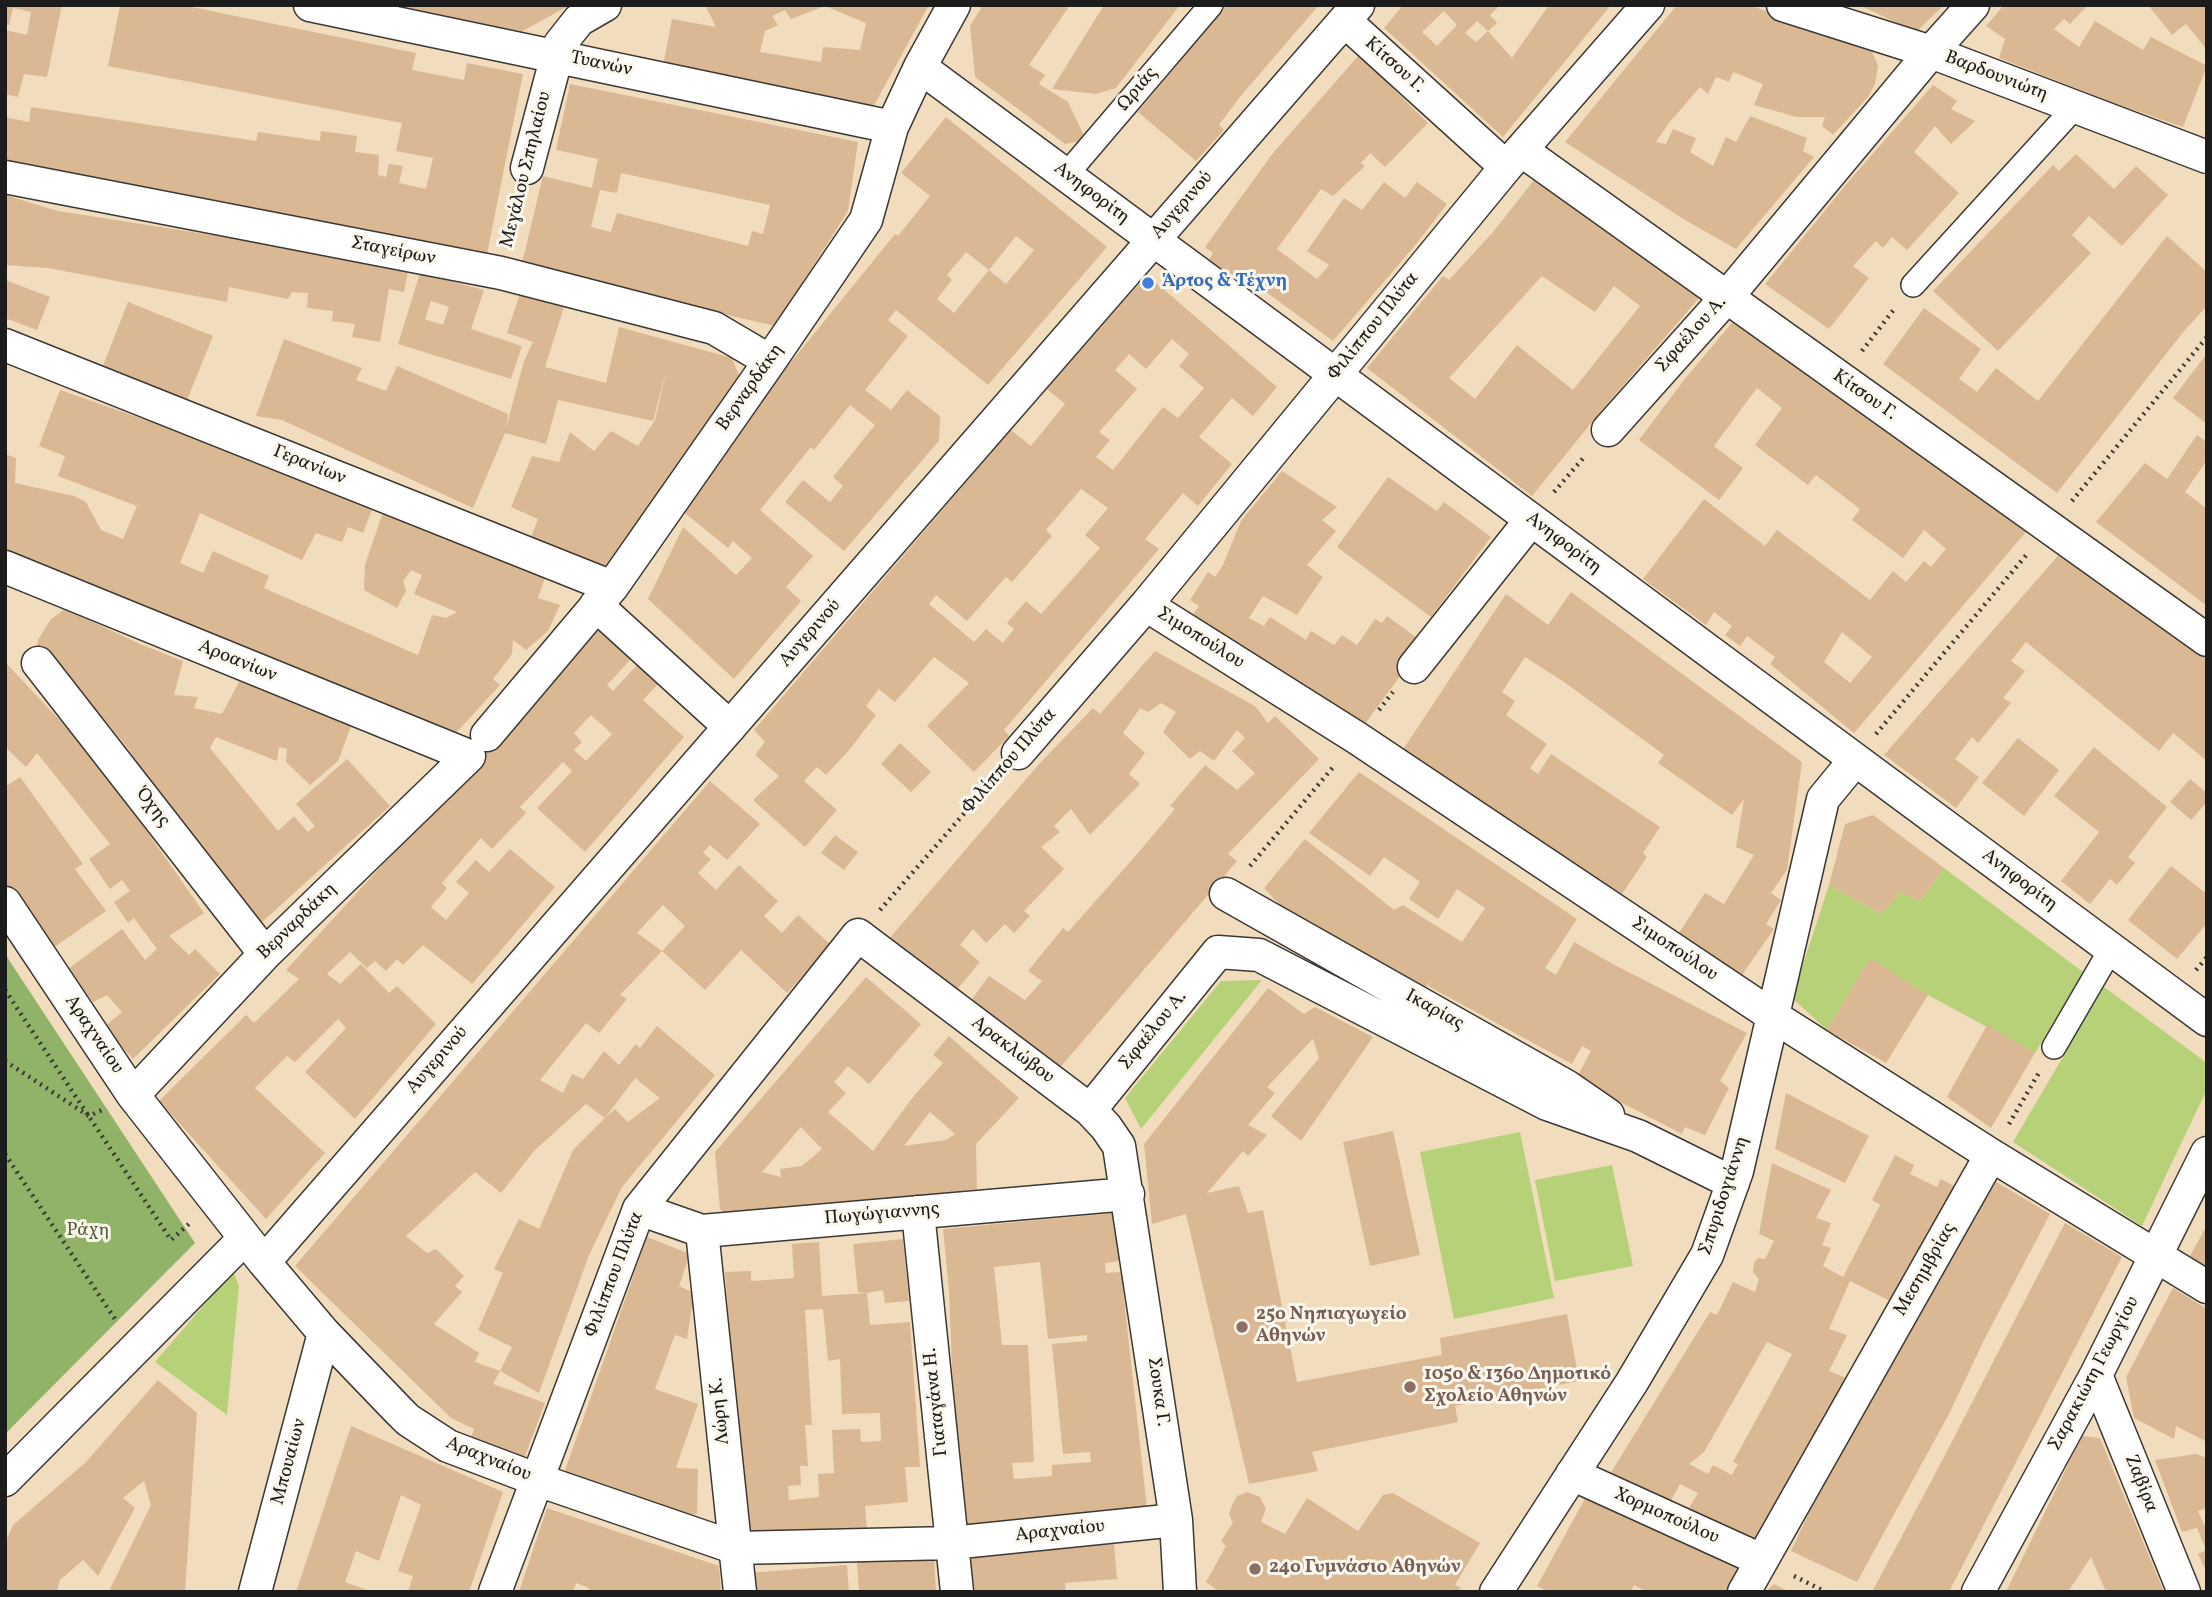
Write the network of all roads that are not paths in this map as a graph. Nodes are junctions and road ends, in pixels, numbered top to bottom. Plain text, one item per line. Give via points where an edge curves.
1 (310, 5) edge
2 (605, 5) edge
3 (954, 5) edge
4 (1211, 5) edge
5 (1648, 5) edge
6 (1783, 5) edge
7 (1973, 5) edge
8 (1351, 13) edge
9 (1931, 52) junction
10 (556, 55) junction
11 (920, 68) junction
12 (2075, 107) junction
13 (892, 127) junction
14 (2207, 157) edge
15 (1513, 159) junction
16 (527, 168) road end
17 (1066, 175) junction
18 (5, 177) edge
19 (1153, 241) junction
20 (1913, 285) road end
21 (1726, 298) junction
22 (5, 345) edge
23 (770, 361) junction
24 (1335, 375) junction
25 (1608, 430) road end
26 (1531, 520) junction
27 (5, 567) edge
28 (604, 596) junction
29 (1146, 605) junction
30 (2207, 640) edge
31 (38, 663) dead end
32 (1414, 667) dead end
33 (730, 727) junction
34 (478, 746) junction
35 (1018, 753) road end
36 (1855, 760) junction
37 (1226, 894) dead end
38 (5, 903) edge
39 (858, 935) joint
40 (2111, 949) junction
41 (1218, 952) joint
42 (265, 954) junction
43 (1773, 1016) junction
44 (2207, 1020) edge
45 (2054, 1047) road end
46 (133, 1096) junction
47 (1090, 1110) junction
48 (1638, 1136) junction
49 (2207, 1153) edge
50 (1991, 1155) junction
51 (1733, 1183) junction
52 (1128, 1194) junction
53 (639, 1209) junction
54 (918, 1212) junction
55 (702, 1231) junction
56 (254, 1250) junction
57 (2156, 1255) junction
58 (2207, 1287) edge
59 (324, 1333) junction
60 (2096, 1375) junction
61 (1572, 1474) junction
62 (5, 1480) edge
63 (538, 1480) junction
64 (1176, 1520) junction
65 (951, 1543) junction
66 (736, 1548) junction
67 (1761, 1560) junction
68 (255, 1592) edge
69 (495, 1592) edge
70 (740, 1592) edge
71 (957, 1592) edge
72 (1180, 1592) edge
73 (1496, 1592) edge
74 (1744, 1592) edge
75 (1978, 1592) edge
76 (2184, 1592) edge

1 - 10 street, Τυανών
2 - 10 street, Μεγάλου Σπηλαίου via 572,27
3 - 11 street, Βερναρδάκη
4 - 17 street, Ωριάς
5 - 15 street, Φιλίππου Πλύτα
6 - 9 street, Βαρδουνιώτη
7 - 9 street, Σφαέλου Α.
8 - 15 street, Κίτσου Γ.
8 - 19 street, Αυγερινού
9 - 12 street, Βαρδουνιώτη
9 - 21 street, Σφαέλου Α.
10 - 13 street, Τυανών
10 - 16 street, Μεγάλου Σπηλαίου
11 - 13 street, Βερναρδάκη
11 - 17 street, Ανηφορίτη
12 - 14 street, Βαρδουνιώτη
12 - 20 street
13 - 23 street, Βερναρδάκη via 866,220
15 - 21 street, Κίτσου Γ.
15 - 24 street, Φιλίππου Πλύτα
17 - 19 street, Ανηφορίτη
18 - 23 street, Σταγείρων via 501,273 714,328
19 - 24 street, Ανηφορίτη
19 - 33 street, Αυγερινού
21 - 25 street, Σφαέλου Α.
21 - 30 street, Κίτσου Γ.
22 - 28 street, Γερανίων
23 - 28 street, Βερναρδάκη
24 - 26 street, Ανηφορίτη
24 - 29 street, Φιλίππου Πλύτα
26 - 32 street
26 - 36 street, Ανηφορίτη
27 - 34 street, Αροανίων
28 - 33 street, Γερανίων
28 - 34 street, Βερναρδάκη
29 - 35 street, Φιλίππου Πλύτα
29 - 43 street, Σιμοπούλου via 1357,738
31 - 42 street, Όχης
33 - 56 street, Αυγερινού
34 - 42 street, Βερναρδάκη
36 - 40 street, Ανηφορίτη
36 - 43 street, Σπυριδογιάννη via 1823,799
37 - 48 street, Ικαρίας via 1566,1086
38 - 46 street, Αραχναίου
39 - 47 street, Αρακλώβου
39 - 53 street, Φιλίππου Πλύτα
40 - 44 street, Ανηφορίτη
40 - 45 street
41 - 47 street, Σφαέλου Α.
41 - 48 street, Ικαρίας via 1259,955 1547,1104
42 - 46 street, Βερναρδάκη
43 - 50 street, Σιμοπούλου
43 - 51 street, Σπυριδογιάννη
46 - 56 street, Αραχναίου
47 - 52 street, Αρακλώβου via 1119,1146
48 - 51 street, Ικαρίας
49 - 57 street, Σαρακιώτη Γεωργίου
50 - 57 street, Σιμοπούλου
50 - 67 street, Μεσημβρίας
51 - 61 street, Σπυριδογιάννη via 1700,1271
52 - 54 street, Πωγώγιαννης
52 - 64 street, Σουκα Γ.
53 - 55 street, Πωγώγιαννης
53 - 63 street, Φιλίππου Πλύτα
54 - 55 street, Πωγώγιαννης
54 - 65 street, Γιαταγάνα Η.
55 - 66 street, Λώρη Κ.
56 - 59 street, Αραχναίου
56 - 62 street, Αυγερινού via 135,1349
57 - 58 street, Σιμοπούλου
57 - 60 street, Σαρακιώτη Γεωργίου
59 - 63 street, Αραχναίου via 408,1420 449,1446
59 - 68 street, Μπουαίων
60 - 75 street, Σαρακιώτη Γεωργίου
60 - 76 street, Ζαβίρα
61 - 67 street, Χορμοπούλου
61 - 73 street, Σπυριδογιάννη
63 - 66 street, Αραχναίου
63 - 69 street, Φιλίππου Πλύτα
64 - 65 street, Αραχναίου
64 - 72 street, Σουκα Γ.
65 - 66 street, Αραχναίου
65 - 71 street, Γιαταγάνα Η.
66 - 70 street, Λώρη Κ.
67 - 74 street, Μεσημβρίας

